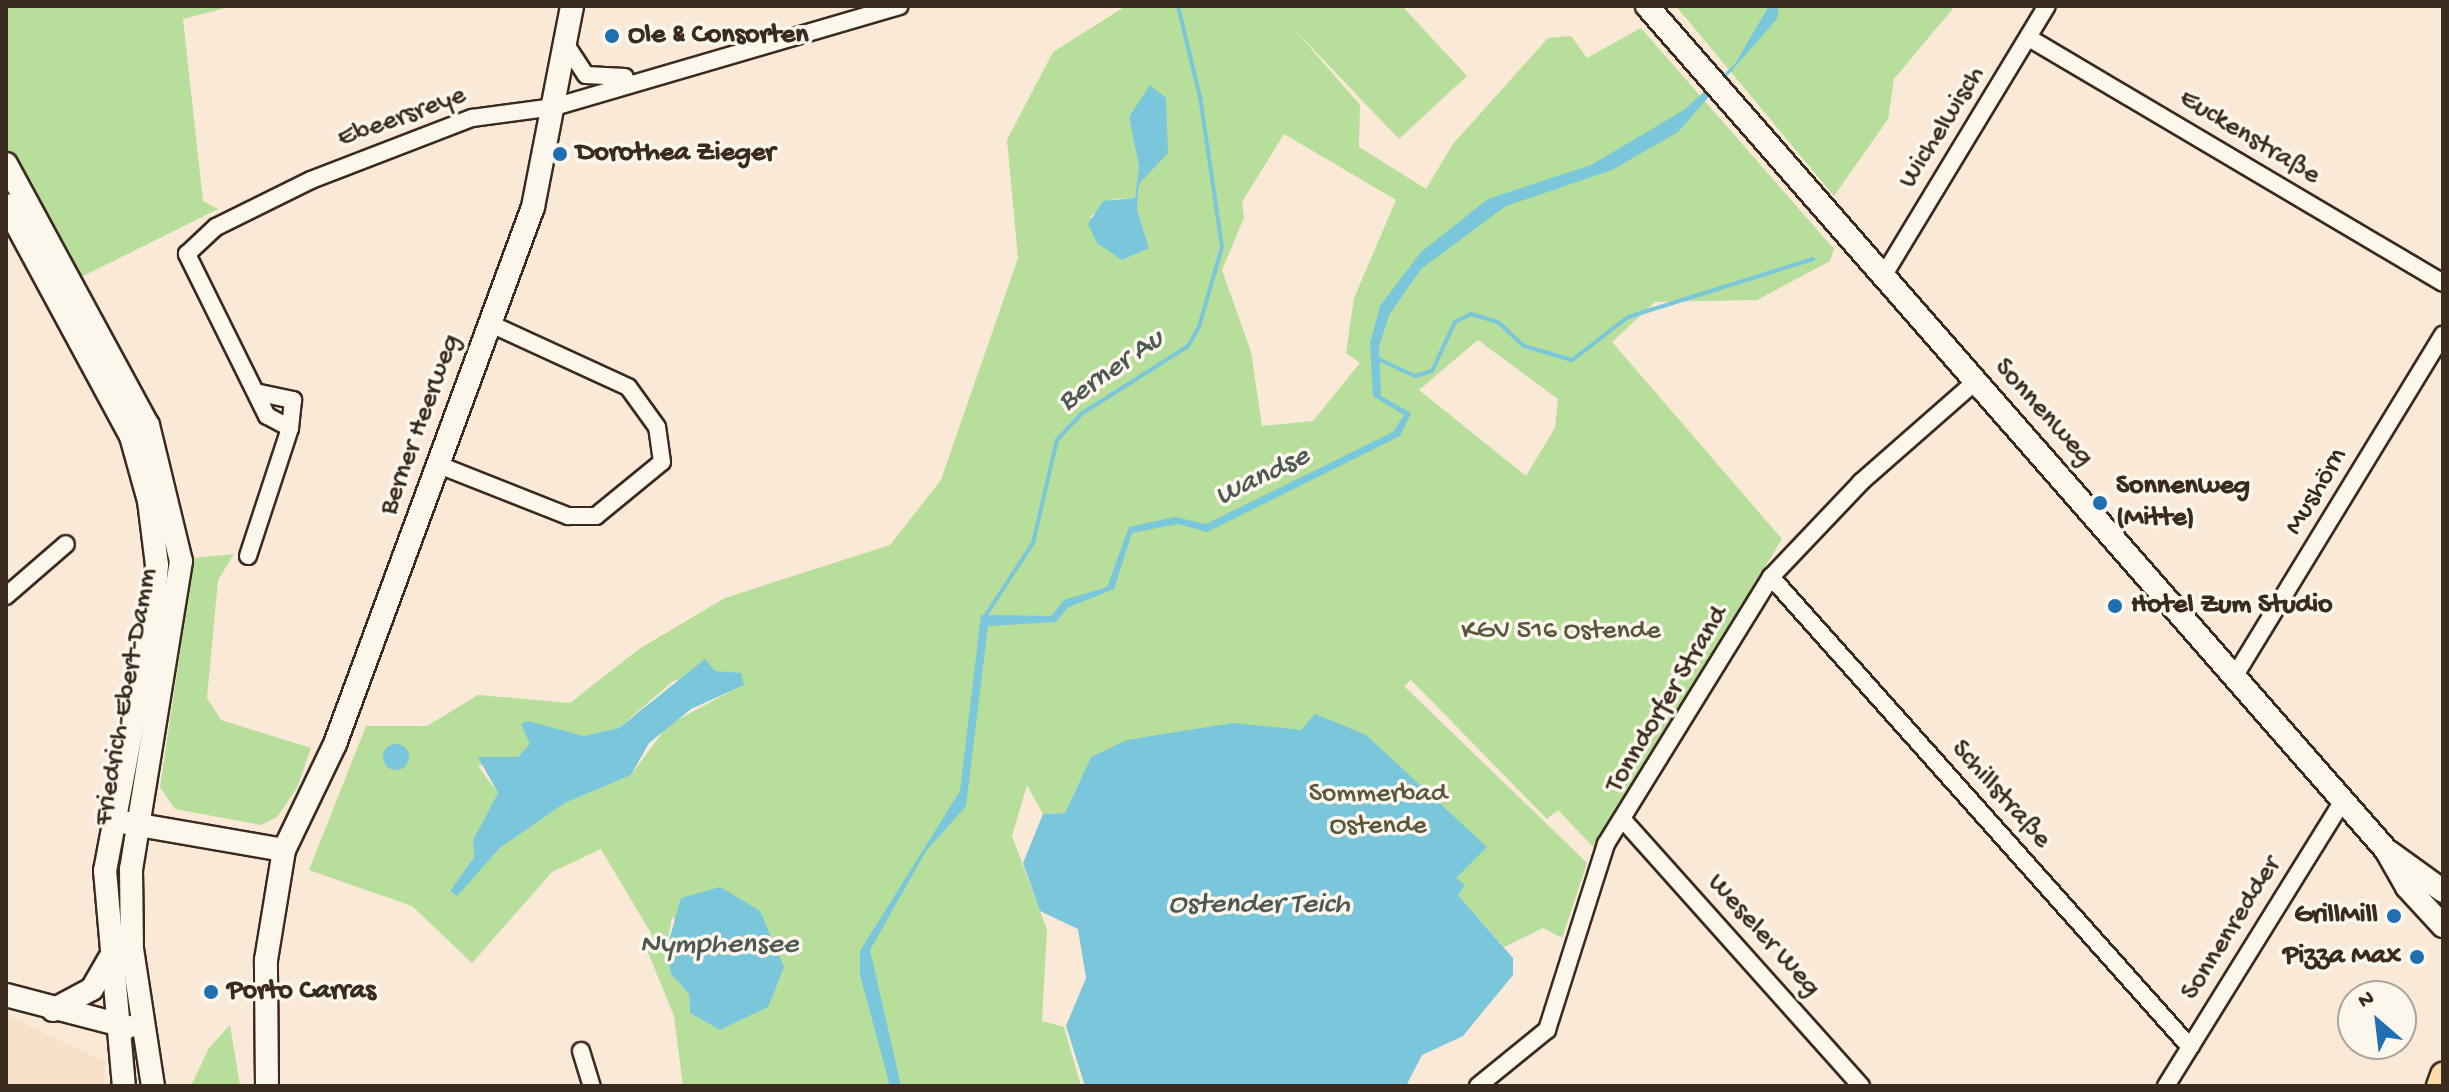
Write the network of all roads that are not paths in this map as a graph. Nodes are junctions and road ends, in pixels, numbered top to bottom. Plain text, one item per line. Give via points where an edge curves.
1 (572, 6) edge
2 (900, 6) edge
3 (1630, 6) edge
4 (2047, 6) edge
5 (1650, 12) edge
6 (2029, 38) junction
7 (565, 43) junction
8 (642, 78) junction
9 (554, 107) junction
10 (6, 164) edge
11 (6, 205) edge
12 (1882, 278) junction
13 (2443, 283) edge
14 (491, 324) junction
15 (2443, 335) edge
16 (1975, 382) junction
17 (260, 393) junction
18 (290, 428) junction
19 (439, 465) junction
20 (66, 544) dead end
21 (248, 556) dead end
22 (1771, 577) junction
23 (6, 596) edge
24 (2234, 677) junction
25 (2343, 800) junction
26 (109, 821) junction
27 (1625, 822) junction
28 (135, 823) junction
29 (284, 850) junction
30 (2386, 850) junction
31 (2443, 891) edge
32 (2443, 926) edge
33 (109, 959) junction
34 (6, 995) edge
35 (53, 1010) junction
36 (117, 1024) junction
37 (146, 1031) junction
38 (2190, 1047) junction
39 (581, 1051) dead end
40 (2443, 1075) edge
41 (124, 1086) edge
42 (153, 1086) edge
43 (267, 1086) edge
44 (592, 1086) edge
45 (1478, 1086) edge
46 (1861, 1086) edge
47 (2166, 1086) edge
48 (2439, 1086) edge

1 - 7 street, Berner Heerweg
2 - 8 street, Ebeersreye
3 - 5 street, Sonnenweg
4 - 6 street, Wichelwisch
5 - 12 street, Sonnenweg
6 - 12 street, Wichelwisch
6 - 13 street, Euckenstraße
7 - 8 street, Ebeersreye via 586,75
7 - 9 street, Berner Heerweg
8 - 9 street, Ebeersreye
9 - 14 street, Berner Heerweg via 533,207
9 - 17 street, Ebeersreye via 472,118 392,146 192,243 187,254
10 - 28 street, Friedrich-Ebert-Damm via 148,425 181,561
11 - 26 street, Friedrich-Ebert-Damm via 131,436 149,501 157,565 153,617
12 - 16 street, Sonnenweg
14 - 19 street, Berner Heerweg
14 - 19 street via 600,368 628,387 657,427 662,462 625,498 582,516 542,509
15 - 24 street, Mushörn
16 - 22 street, Tonndorfer Strand via 1861,482
16 - 24 street, Sonnenweg
17 - 18 street via 267,416
17 - 18 street via 293,400
18 - 21 street
19 - 29 street, Berner Heerweg via 335,744
20 - 23 street
22 - 27 street, Tonndorfer Strand
22 - 38 street, Schillstraße
24 - 25 street, Sonnenweg
25 - 30 street, Sonnenweg
25 - 38 street, Sonnenredder
26 - 28 street
26 - 33 street, Friedrich-Ebert-Damm
27 - 45 street, Tonndorfer Strand via 1596,865 1547,1030
27 - 46 street, Weseler Weg
28 - 29 street
28 - 37 street, Friedrich-Ebert-Damm via 132,949
29 - 43 street, Berner Heerweg via 266,960
30 - 31 street, Sonnenweg
30 - 32 street, Sonnenweg via 2407,887
33 - 35 street via 92,989
33 - 36 street, Friedrich-Ebert-Damm
34 - 35 street
35 - 36 street
36 - 37 street
36 - 41 street, Friedrich-Ebert-Damm
37 - 42 street, Friedrich-Ebert-Damm
38 - 47 street, Sonnenredder
39 - 44 street
40 - 48 main road

